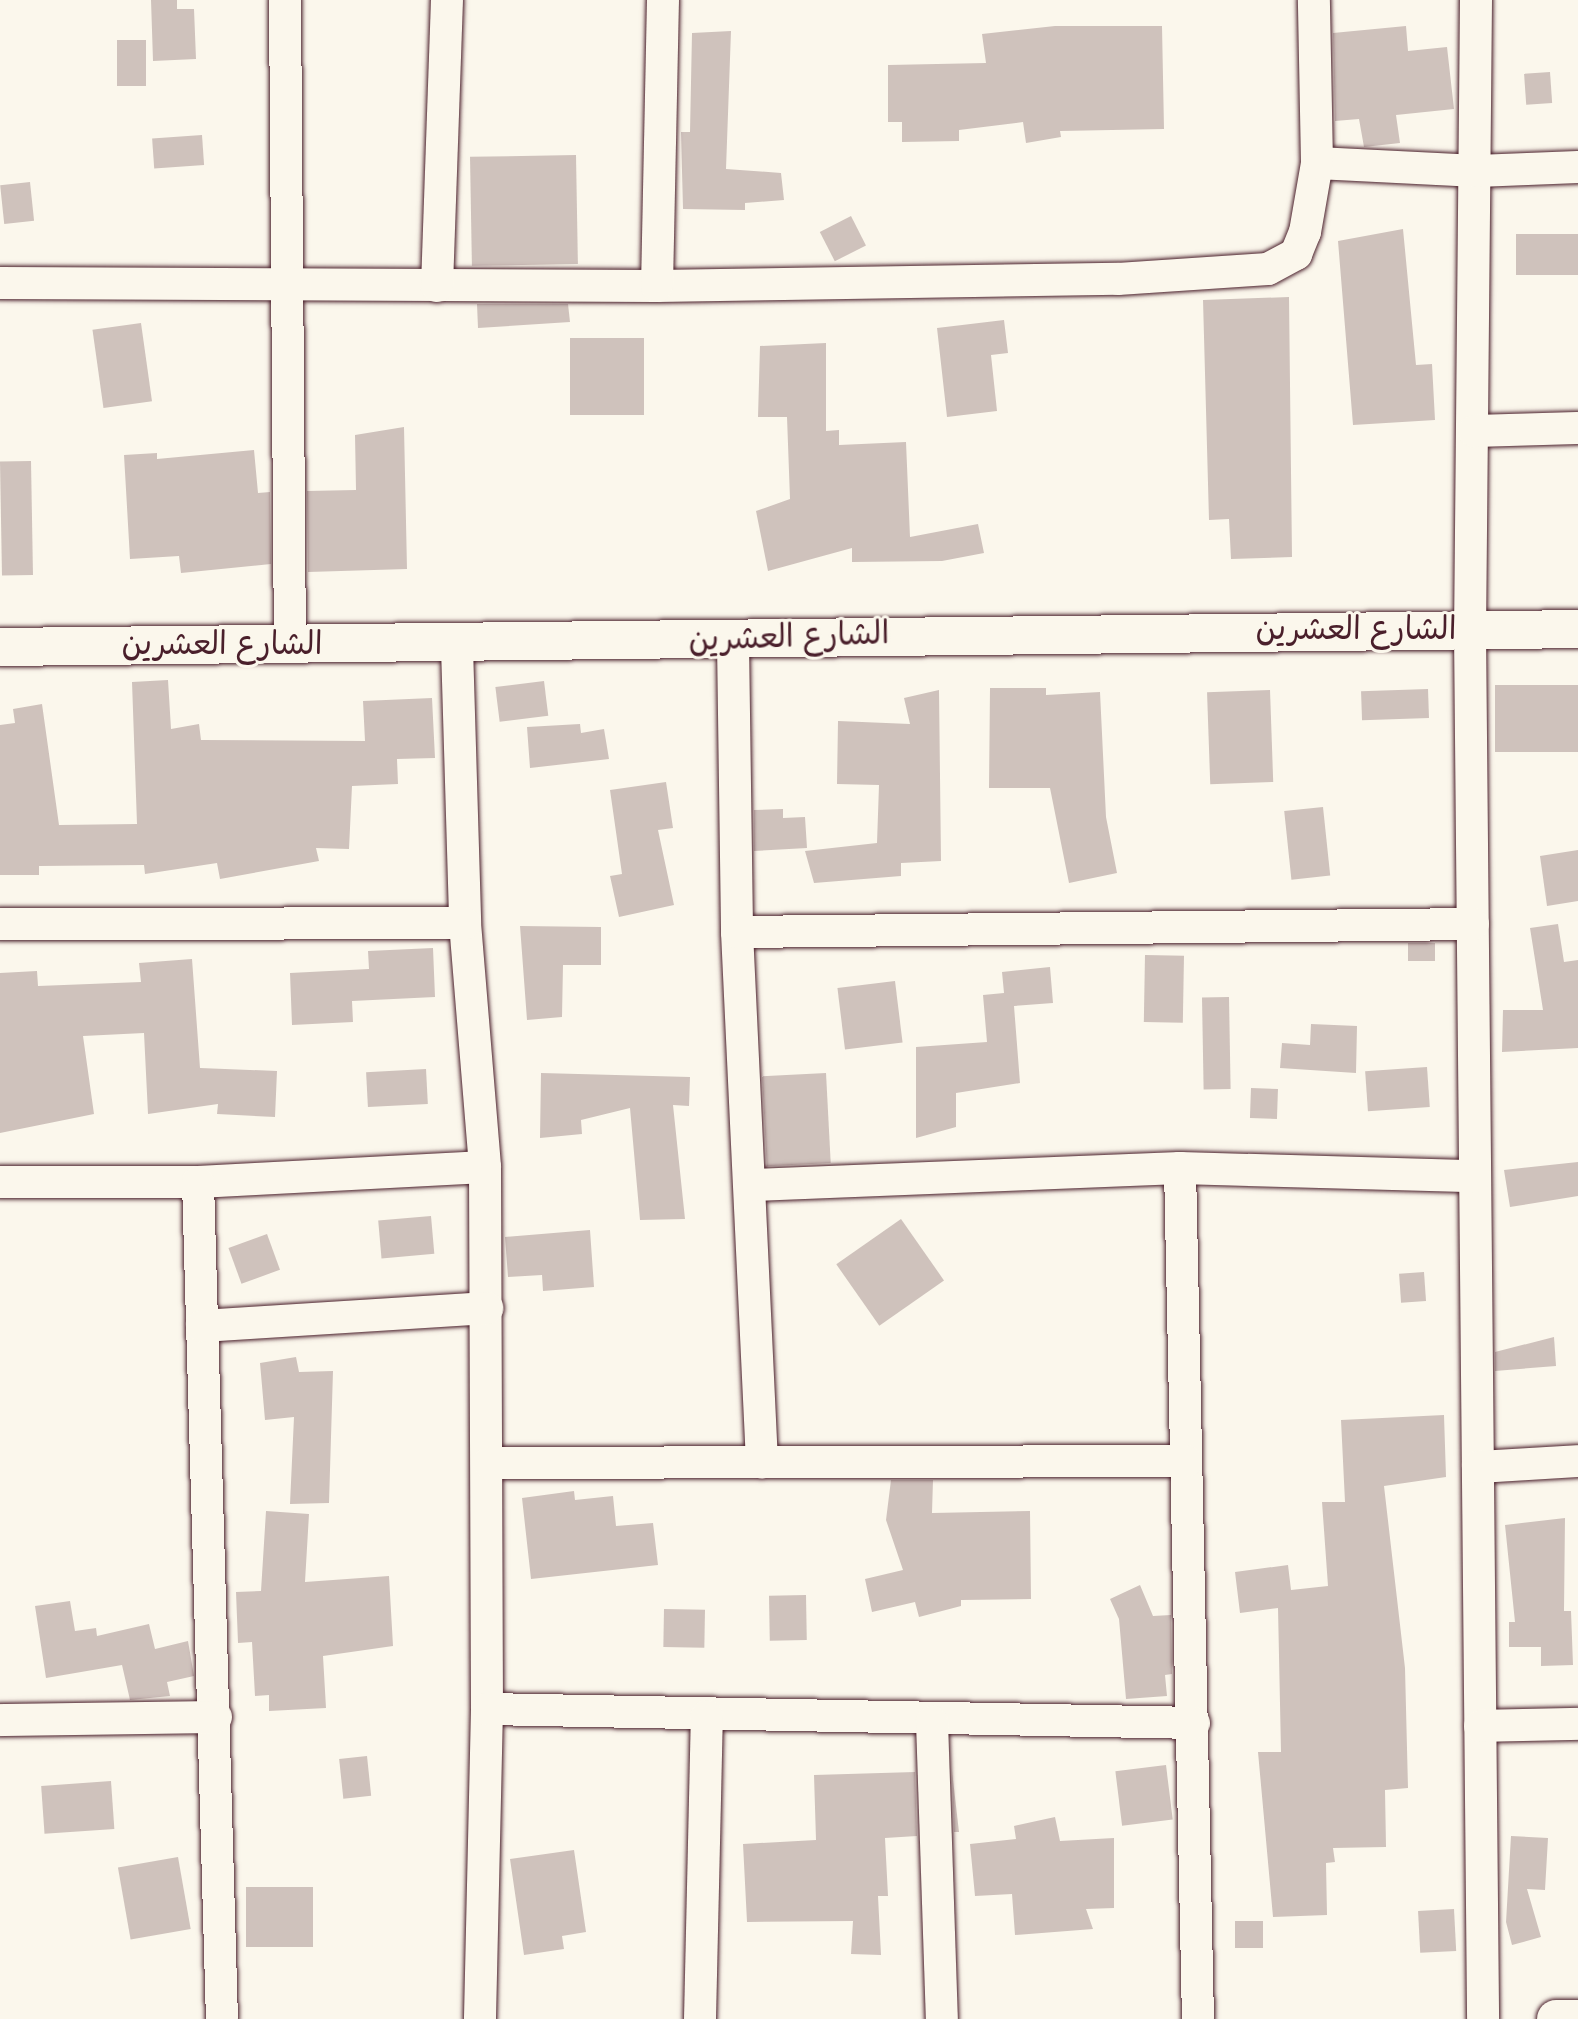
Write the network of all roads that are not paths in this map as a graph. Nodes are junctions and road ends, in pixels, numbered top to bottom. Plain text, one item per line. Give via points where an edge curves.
1 (285, 0) edge
2 (447, 0) edge
3 (663, 0) edge
4 (1314, 0) edge
5 (1476, 0) edge
6 (1317, 163) junction
7 (1578, 167) edge
8 (1477, 171) junction
9 (284, 281) junction
10 (0, 283) edge
11 (438, 286) junction
12 (657, 286) junction
13 (1578, 428) edge
14 (1474, 430) junction
15 (1578, 629) edge
16 (1470, 631) junction
17 (733, 642) junction
18 (290, 647) junction
19 (457, 647) junction
20 (0, 648) edge
21 (465, 923) junction
22 (0, 924) edge
23 (1473, 924) junction
24 (737, 932) junction
25 (485, 1167) junction
26 (1180, 1168) junction
27 (1475, 1177) junction
28 (0, 1182) edge
29 (198, 1182) junction
30 (754, 1185) junction
31 (487, 1308) junction
32 (202, 1326) junction
33 (1186, 1461) junction
34 (1578, 1461) edge
35 (762, 1462) junction
36 (489, 1464) junction
37 (1478, 1466) junction
38 (487, 1709) junction
39 (706, 1716) junction
40 (216, 1717) junction
41 (0, 1720) edge
42 (932, 1721) junction
43 (1194, 1723) junction
44 (1578, 1724) edge
45 (1480, 1726) junction
46 (222, 2019) edge
47 (480, 2019) edge
48 (700, 2019) edge
49 (942, 2019) edge
50 (1198, 2019) edge
51 (1483, 2019) edge
52 (1556, 2019) edge
53 (1578, 2019) edge

1 - 9 street
2 - 11 street
3 - 12 street
4 - 6 street
5 - 8 street
6 - 8 street
6 - 12 street via 1296,254 1268,269 1118,279
7 - 8 street
8 - 14 street
9 - 10 street
9 - 11 street
9 - 18 street
11 - 12 street
13 - 14 street
14 - 16 street
15 - 16 street, الشارع العشرين
16 - 17 street, الشارع العشرين
16 - 23 street
17 - 19 street, الشارع العشرين
17 - 24 street
18 - 19 street, الشارع العشرين
18 - 20 street, الشارع العشرين
19 - 21 street
21 - 22 street
21 - 25 street
23 - 24 street
23 - 27 street
24 - 30 street
25 - 29 street
25 - 31 street
26 - 27 street
26 - 30 street
26 - 33 street
27 - 37 street
28 - 29 street
29 - 32 street
30 - 35 street
31 - 32 street
31 - 36 street
32 - 40 street
33 - 35 street
33 - 43 street
34 - 37 street
35 - 36 street
36 - 38 street
37 - 45 street
38 - 39 street
38 - 47 street
39 - 42 street
39 - 48 street
40 - 41 street
40 - 46 street
42 - 43 street
42 - 49 street
43 - 50 street
44 - 45 street
45 - 51 street
52 - 53 street

